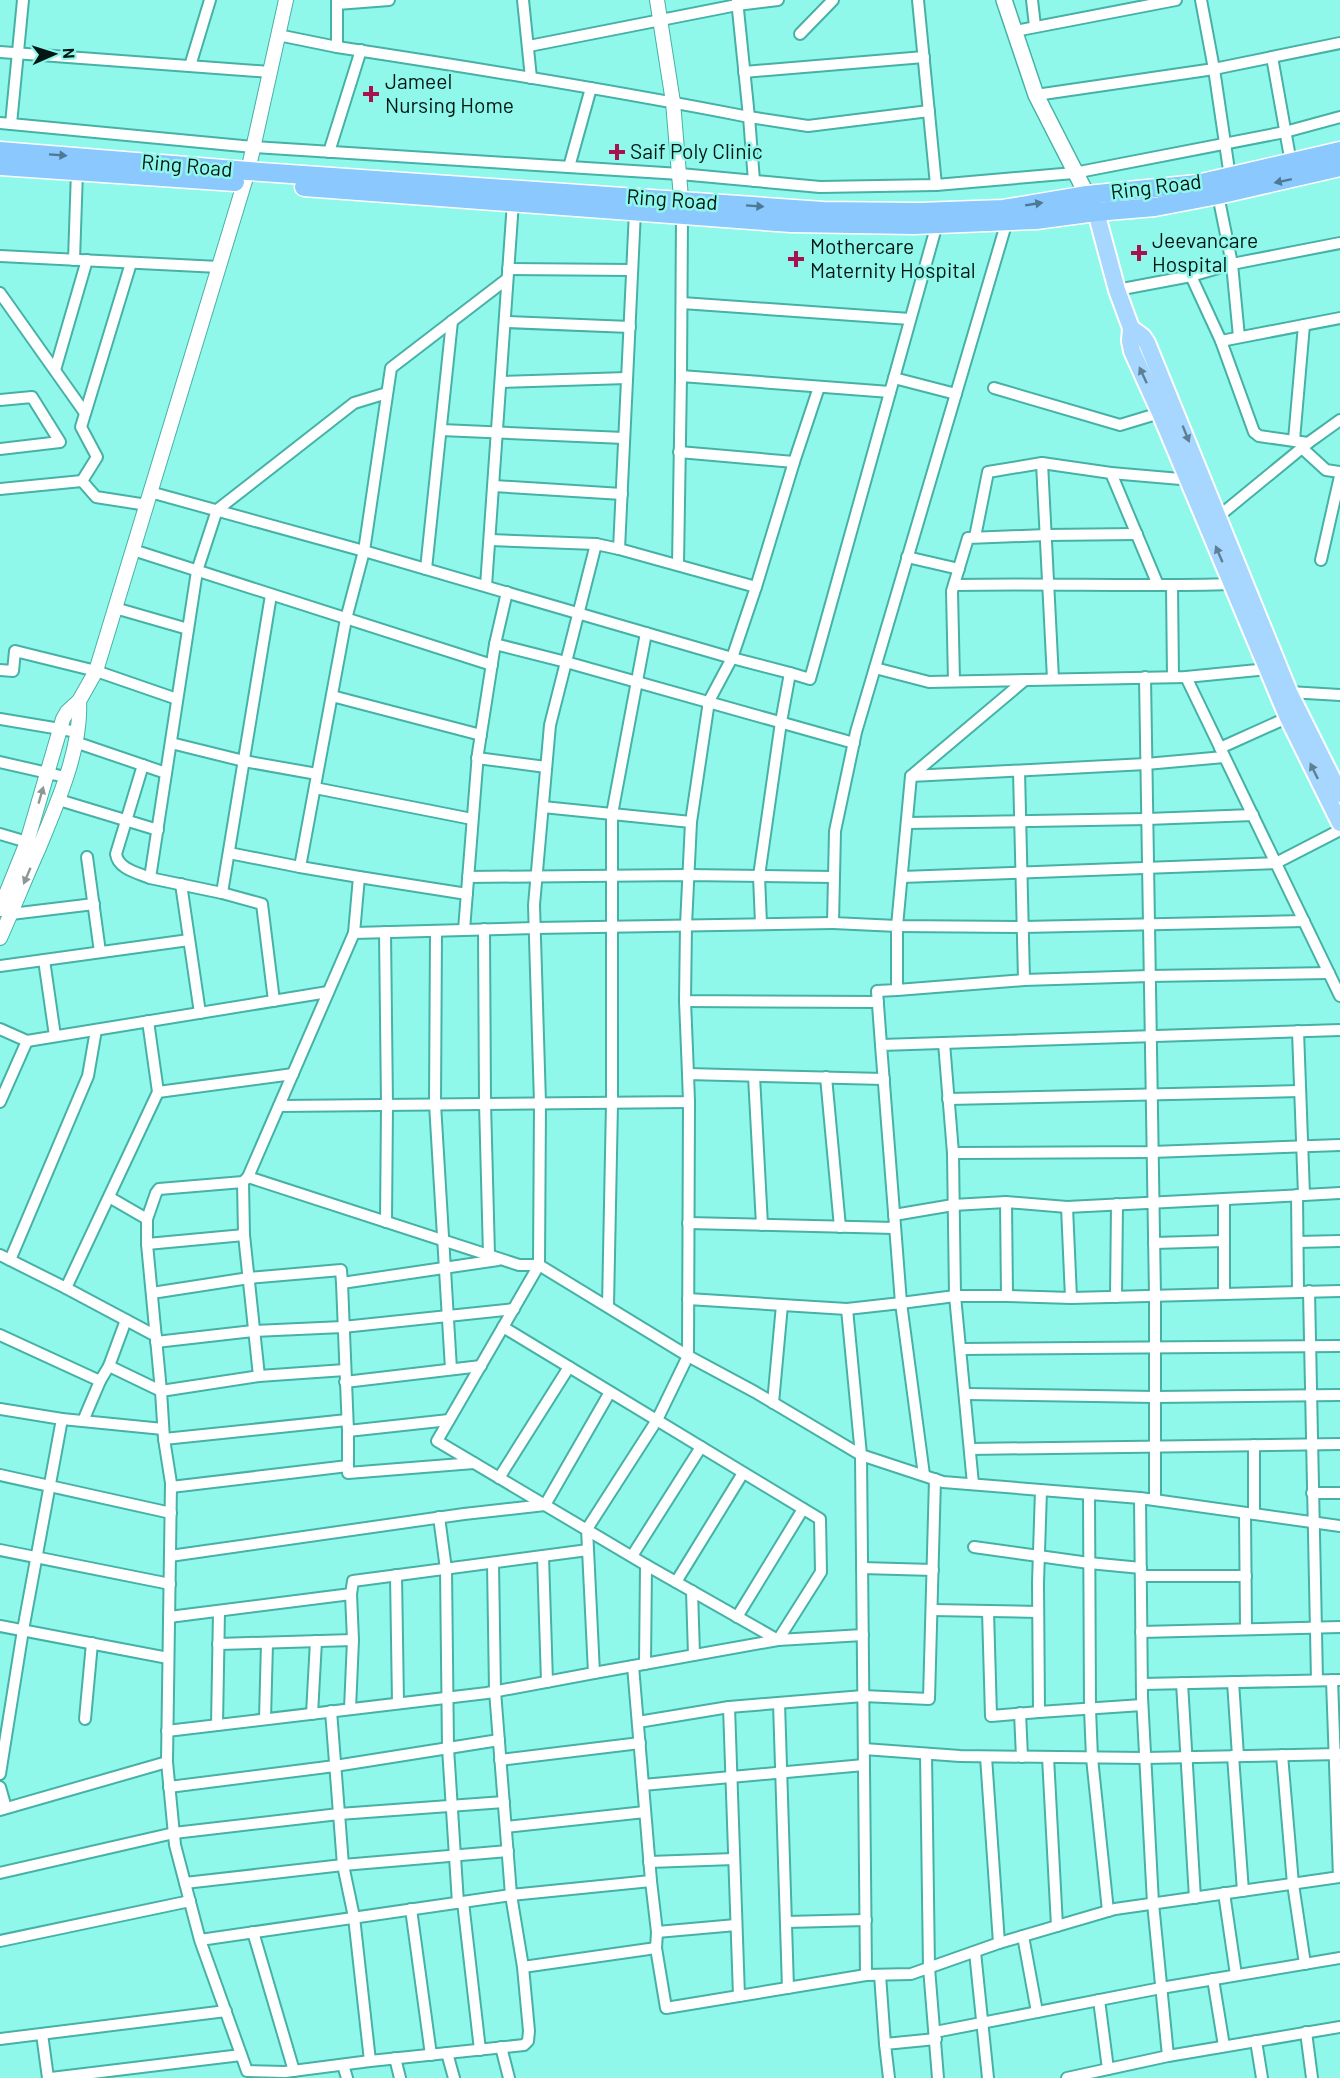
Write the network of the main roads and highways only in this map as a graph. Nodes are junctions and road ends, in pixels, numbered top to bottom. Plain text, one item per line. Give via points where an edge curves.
1 (1004, 0) edge
2 (0, 151) edge
3 (1340, 151) edge
4 (0, 166) edge
5 (1340, 167) edge
6 (246, 177) junction
7 (1087, 195) junction
8 (682, 208) junction
9 (1096, 212) junction
10 (1168, 410) junction
11 (1294, 715) junction
12 (1340, 794) edge
13 (1340, 823) edge

1 - 7 main road via 1036,95
2 -> 6 highway, Ring Road
3 - 7 highway, Ring Road via 1197,184
4 - 6 highway, Ring Road
5 -> 9 highway, Ring Road via 1155,207
6 - 8 highway, Ring Road
6 - 8 highway, Ring Road via 635,211
8 -> 7 highway, Ring Road via 919,212 1003,209
7 - 9 main road
8 - 9 highway, Ring Road via 791,223 859,225 1036,220
9 - 10 main road via 1131,328 1147,343
10 -> 11 main road via 1219,516 1290,692
11 -> 10 main road via 1268,669 1186,479
11 - 12 main road
13 -> 11 main road

